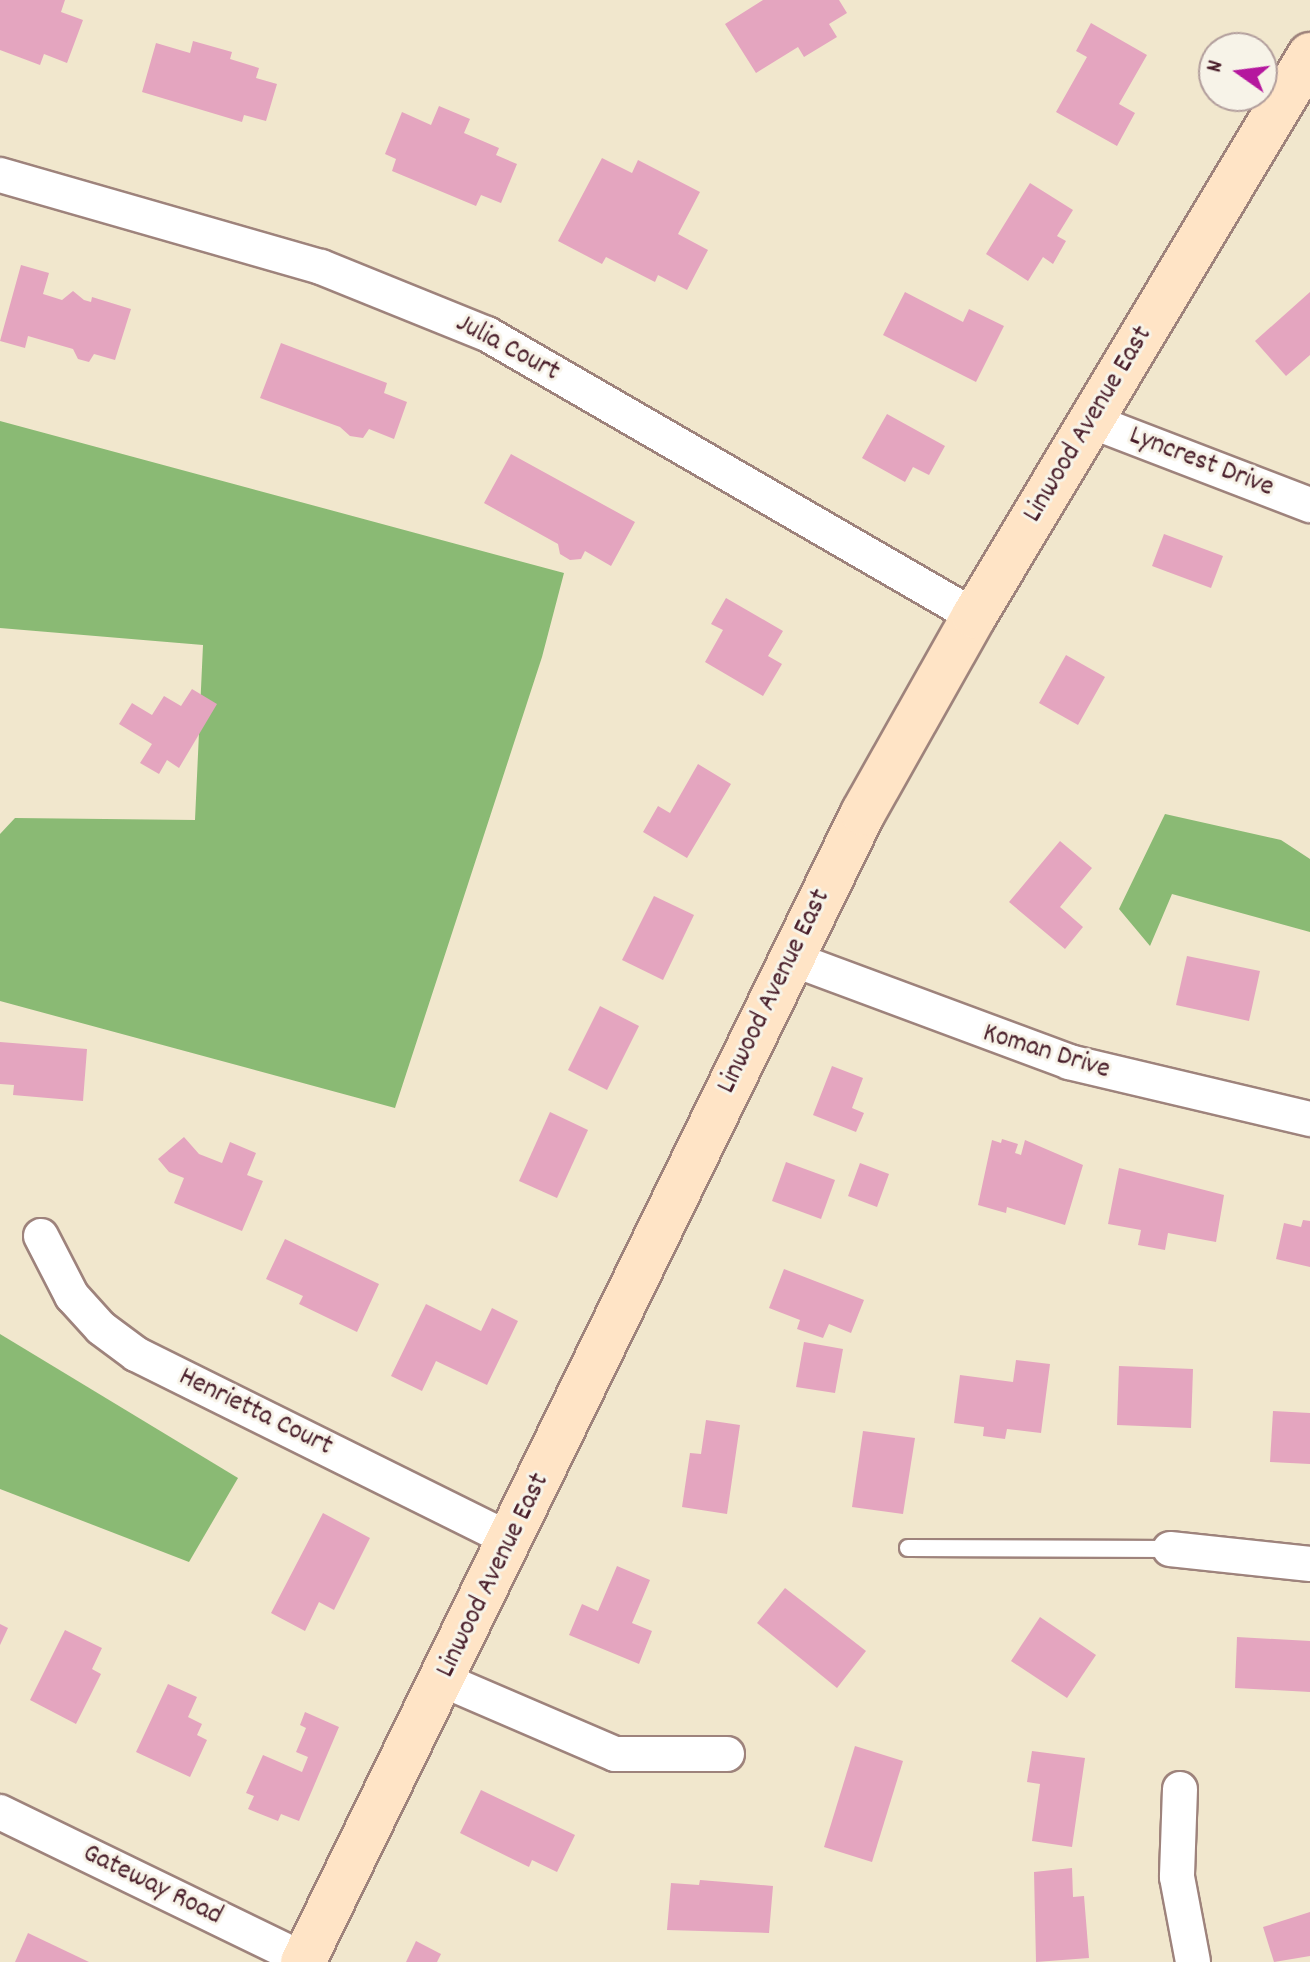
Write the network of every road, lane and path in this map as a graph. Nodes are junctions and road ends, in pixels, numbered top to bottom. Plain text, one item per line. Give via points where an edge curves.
1 (1310, 55) edge
2 (0, 175) edge
3 (1091, 421) junction
4 (1310, 505) edge
5 (974, 616) junction
6 (790, 958) junction
7 (1310, 1119) edge
8 (41, 1236) dead end
9 (512, 1541) junction
10 (908, 1548) dead end
11 (1170, 1549) joint
12 (1310, 1564) edge
13 (443, 1680) junction
14 (727, 1754) dead end
15 (1180, 1789) dead end
16 (0, 1812) edge
17 (304, 1961) edge
18 (1193, 1962) edge

1 - 3 main road, Linwood Avenue East
2 - 5 street, Julia Court via 321,267 487,334
3 - 4 street, Lyncrest Drive
3 - 5 main road, Linwood Avenue East
5 - 6 main road, Linwood Avenue East via 863,813
6 - 7 street, Koman Drive via 971,1030 1069,1062
6 - 9 main road, Linwood Avenue East
8 - 9 street, Henrietta Court via 72,1296 101,1328 136,1354
9 - 13 main road, Linwood Avenue East
10 - 11 lane
11 - 12 street
13 - 14 street via 615,1754
13 - 17 main road, Linwood Avenue East
15 - 18 street via 1177,1877
16 - 17 street, Gateway Road

